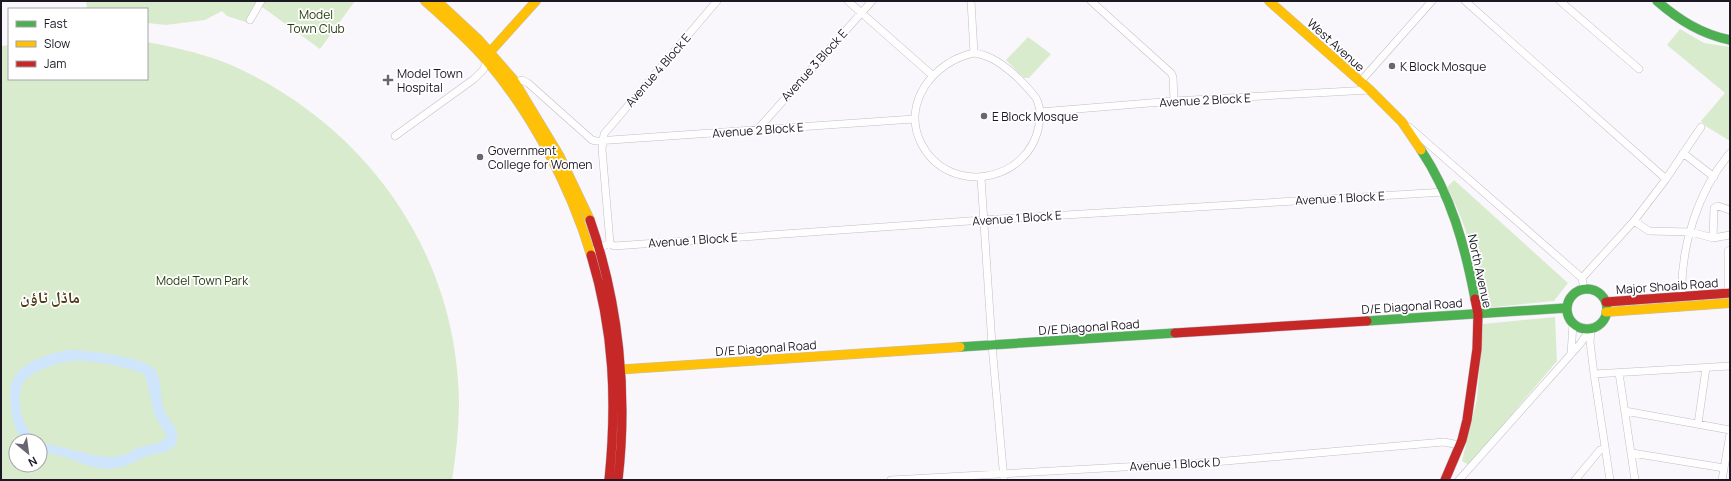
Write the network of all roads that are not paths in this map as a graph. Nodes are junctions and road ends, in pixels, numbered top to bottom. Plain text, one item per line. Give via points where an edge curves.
1 (261, 1) edge
2 (425, 1) edge
3 (437, 1) edge
4 (536, 1) edge
5 (717, 1) edge
6 (848, 1) edge
7 (872, 1) edge
8 (971, 1) edge
9 (1091, 1) edge
10 (1269, 1) edge
11 (1432, 1) edge
12 (1465, 1) edge
13 (1560, 1) edge
14 (1656, 1) edge
15 (861, 13) junction
16 (250, 20) dead end
17 (1730, 40) edge
18 (974, 53) junction
19 (489, 56) junction
20 (1639, 69) dead end
21 (932, 75) junction
22 (515, 82) junction
23 (1360, 82) junction
24 (1370, 90) junction
25 (1174, 101) junction
26 (1040, 112) junction
27 (914, 119) junction
28 (1402, 122) junction
29 (1701, 127) dead end
30 (757, 130) junction
31 (395, 136) dead end
32 (602, 141) junction
33 (1683, 153) junction
34 (1730, 153) edge
35 (1714, 177) junction
36 (981, 178) junction
37 (1666, 178) junction
38 (1445, 192) junction
39 (1730, 210) edge
40 (983, 220) junction
41 (1634, 221) junction
42 (1691, 232) junction
43 (1730, 235) edge
44 (1713, 238) junction
45 (610, 243) junction
46 (595, 250) junction
47 (1730, 250) edge
48 (1582, 278) junction
49 (1584, 289) junction
50 (1729, 293) edge
51 (1682, 297) junction
52 (1606, 302) junction
53 (1730, 303) edge
54 (1566, 308) junction
55 (1606, 312) junction
56 (1478, 314) junction
57 (1573, 324) junction
58 (1591, 328) junction
59 (992, 345) junction
60 (1571, 354) junction
61 (1730, 366) edge
62 (1706, 368) junction
63 (617, 370) junction
64 (1619, 373) junction
65 (1594, 374) junction
66 (1625, 411) junction
67 (1698, 424) junction
68 (1730, 430) edge
69 (1730, 434) edge
70 (1460, 444) junction
71 (1605, 449) junction
72 (1632, 453) junction
73 (1724, 468) junction
74 (1004, 477) edge
75 (609, 480) edge
76 (618, 480) edge
77 (891, 480) edge
78 (1445, 480) edge
79 (1459, 480) edge
80 (1574, 480) edge
81 (1610, 480) edge
82 (1635, 480) edge
83 (1722, 480) edge

1 - 16 street
2 - 19 street
3 - 19 street
4 - 19 street
5 - 32 street, Avenue 4 Block E via 606,130
6 - 15 street
7 - 15 street, Avenue 3 Block E
8 - 18 street
9 - 25 street via 1171,73
10 - 23 street, West Avenue
11 - 23 street
12 - 37 street
13 - 20 street
14 - 17 street via 1694,28 1715,38
15 - 21 street
15 - 30 street, Avenue 3 Block E
18 - 21 street via 955,58
18 - 26 street via 988,56 1011,72 1036,98
19 - 22 street
19 - 31 street via 483,70 474,78
19 - 46 street via 552,159
21 - 27 street via 919,100
22 - 32 street via 522,80 528,83 592,140
22 - 46 street via 567,171
23 - 24 street, West Avenue
24 - 25 street, Avenue 2 Block E
24 - 28 street, North Avenue
25 - 26 street, Avenue 2 Block E
26 - 36 street via 1038,133 1022,158 1007,170
27 - 30 street, Avenue 2 Block E
27 - 36 street via 920,141 934,161 955,174
28 - 38 street, North Avenue
28 - 48 street
29 - 33 street
30 - 32 street, Avenue 2 Block E
32 - 45 street
33 - 35 street
33 - 37 street
34 - 35 street
35 - 42 street via 1701,202
36 - 40 street
37 - 41 street
38 - 40 street, Avenue 1 Block E
38 - 56 street, North Avenue via 1466,254
39 - 44 street via 1718,206 1714,208
40 - 45 street, Avenue 1 Block E via 614,246
40 - 59 street
41 - 42 street via 1649,231
41 - 48 street
42 - 44 street
42 - 51 street via 1684,254
43 - 44 street
45 - 46 street
46 - 63 street
47 - 50 street
48 - 49 street
49 - 52 street via 1595,290
49 - 54 street via 1570,298
50 - 51 street, Major Shoaib Road
51 - 52 street, Major Shoaib Road
52 - 55 street
53 - 55 street, Major Shoaib Road
54 - 56 street, D/E Diagonal Road
54 - 57 street
55 - 58 street via 1601,323
56 - 59 street, D/E Diagonal Road
56 - 70 street, North Avenue via 1472,394
57 - 58 street via 1584,329
57 - 60 street
58 - 60 street
58 - 65 street
59 - 63 street, D/E Diagonal Road
59 - 74 street
60 - 79 street
61 - 62 street
62 - 64 street
62 - 67 street
63 - 75 street
63 - 76 street via 622,446
64 - 65 street
64 - 66 street
65 - 71 street
66 - 67 street
66 - 72 street
67 - 68 street
69 - 73 street
70 - 74 street, Avenue 1 Block D via 1444,442
70 - 78 street, North Avenue
71 - 80 street via 1600,450
71 - 81 street
72 - 73 street
72 - 82 street
73 - 83 street
74 - 77 street, Avenue 1 Block D

